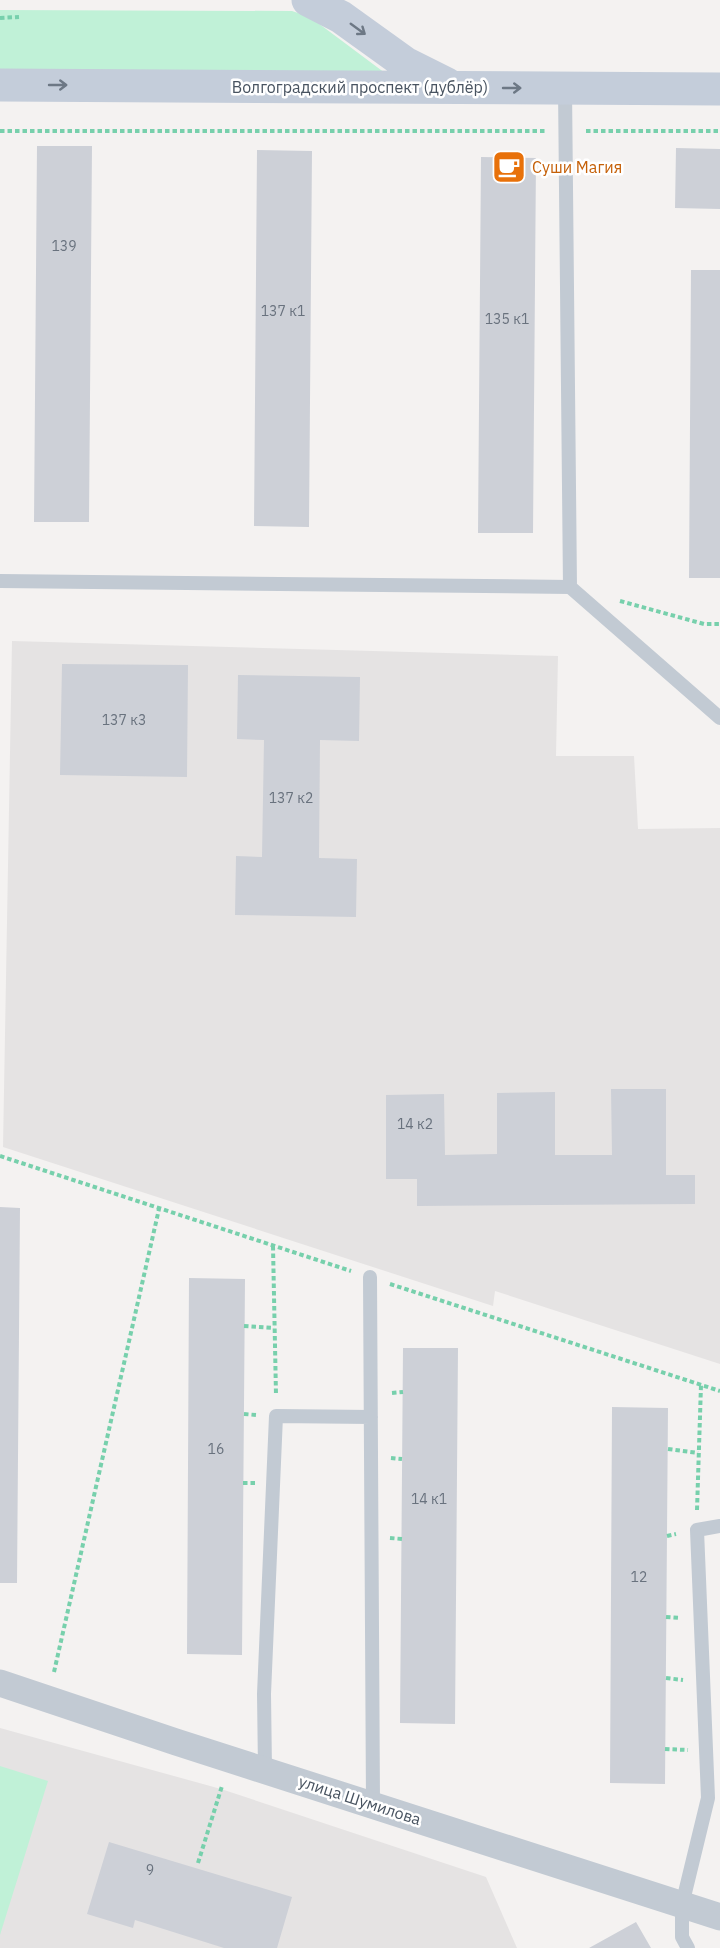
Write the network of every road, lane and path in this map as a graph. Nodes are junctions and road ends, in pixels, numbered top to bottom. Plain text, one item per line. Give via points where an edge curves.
1 (308, 0) edge
2 (19, 17) dead end
3 (0, 18) edge
4 (0, 85) edge
5 (453, 88) junction
6 (565, 88) junction
7 (720, 89) edge
8 (0, 131) edge
9 (566, 131) junction
10 (720, 131) edge
11 (0, 581) edge
12 (570, 587) junction
13 (614, 599) dead end
14 (720, 624) edge
15 (720, 718) edge
16 (159, 1209) dead end
17 (273, 1246) dead end
18 (370, 1277) dead end
19 (244, 1326) dead end
20 (274, 1328) junction
21 (701, 1385) dead end
22 (276, 1416) junction
23 (371, 1417) junction
24 (668, 1449) dead end
25 (698, 1453) junction
26 (720, 1526) edge
27 (697, 1530) junction
28 (0, 1683) edge
29 (48, 1699) junction
30 (231, 1760) junction
31 (265, 1770) junction
32 (374, 1804) junction
33 (198, 1863) dead end
34 (682, 1905) junction
35 (720, 1917) edge
36 (688, 1948) edge

1 -> 5 street via 341,17 405,63
2 - 3 path
4 -> 5 street, Волгоградский проспект (дублёр)
5 -> 6 street, Волгоградский проспект (дублёр)
6 - 7 street, Волгоградский проспект (дублёр)
6 - 9 lane
8 - 9 path
9 - 10 path
9 - 12 lane
11 - 12 lane
12 - 15 lane
13 - 14 path via 704,624
16 - 29 path
17 - 20 path
18 - 23 lane
19 - 20 path
20 - 22 path
21 - 25 path
22 - 23 lane
22 - 31 lane via 264,1694
23 - 32 lane
24 - 25 path
25 - 27 path
26 - 27 lane
27 - 34 lane via 708,1798
28 - 29 street, улица Шумилова
29 - 30 street, улица Шумилова
30 - 31 street, улица Шумилова
30 - 33 path
31 - 32 street, улица Шумилова
32 - 34 street, улица Шумилова
34 - 35 street, улица Шумилова
34 - 36 lane via 682,1937

